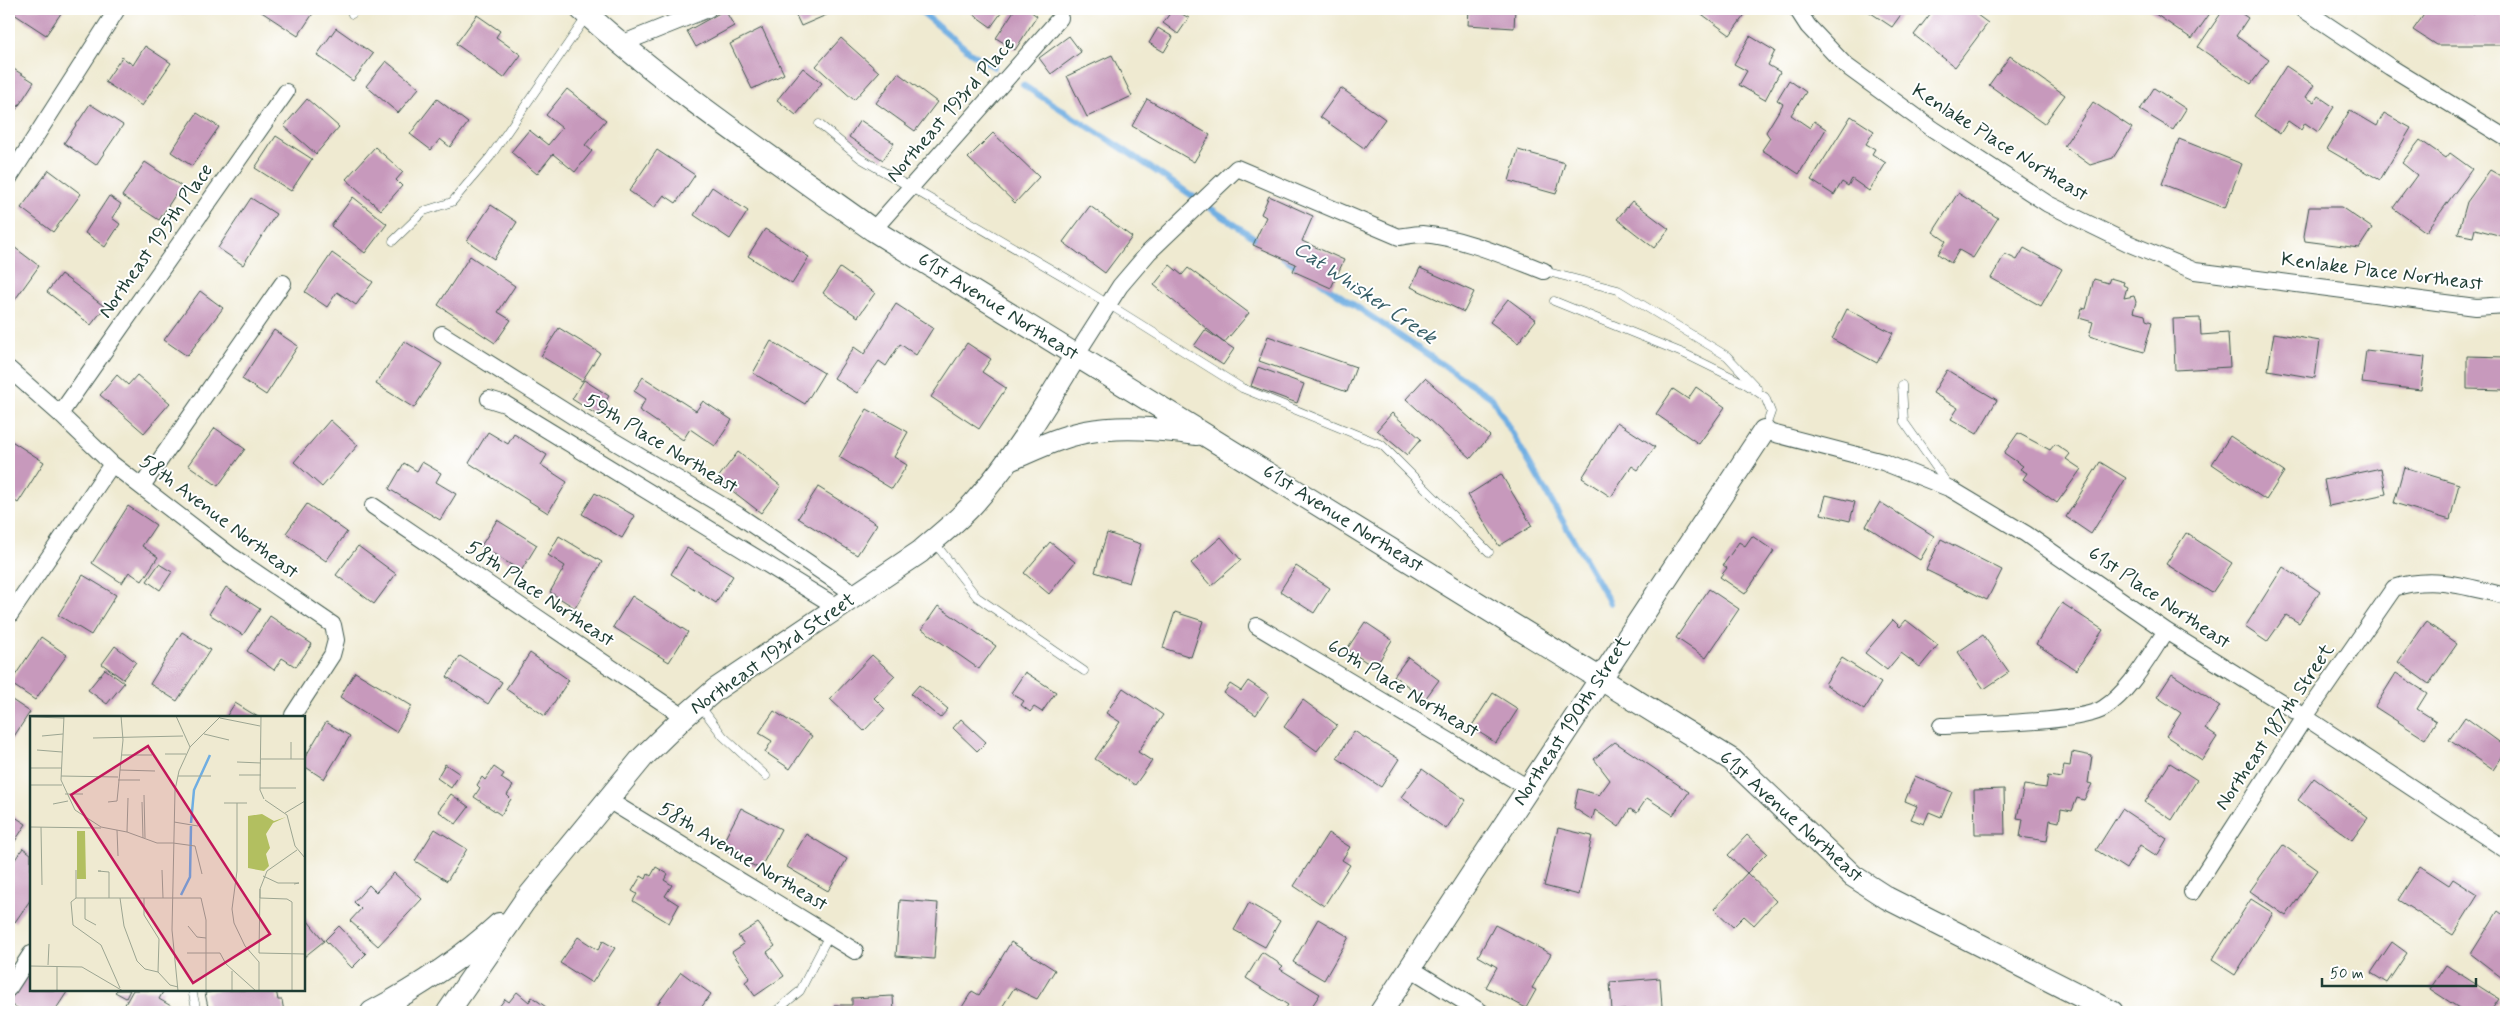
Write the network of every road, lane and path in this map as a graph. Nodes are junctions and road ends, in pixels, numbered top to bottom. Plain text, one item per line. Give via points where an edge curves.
1 (708, 9) edge
2 (1796, 9) edge
3 (2303, 9) edge
4 (116, 11) dead end
5 (585, 12) edge
6 (1060, 18) dead end
7 (621, 44) junction
8 (286, 92) dead end
9 (819, 124) dead end
10 (2506, 138) edge
11 (9, 178) edge
12 (911, 187) junction
13 (873, 230) junction
14 (393, 241) dead end
15 (1544, 272) joint
16 (283, 283) dead end
17 (1554, 301) dead end
18 (1109, 304) junction
19 (2506, 305) edge
20 (442, 334) dead end
21 (1076, 355) junction
22 (9, 369) edge
23 (1902, 385) dead end
24 (1765, 397) junction
25 (489, 399) dead end
26 (60, 414) junction
27 (1764, 431) junction
28 (1206, 435) junction
29 (1009, 460) junction
30 (112, 464) junction
31 (142, 486) junction
32 (1951, 489) junction
33 (373, 506) dead end
34 (933, 541) junction
35 (1489, 552) dead end
36 (856, 595) junction
37 (2506, 596) edge
38 (837, 608) junction
39 (9, 616) edge
40 (1257, 626) dead end
41 (2166, 631) junction
42 (1084, 671) dead end
43 (1600, 678) junction
44 (691, 710) junction
45 (293, 715) dead end
46 (2306, 717) junction
47 (1941, 726) dead end
48 (766, 776) dead end
49 (1528, 788) junction
50 (608, 800) junction
51 (2506, 850) edge
52 (2192, 892) dead end
53 (524, 902) junction
54 (829, 935) junction
55 (855, 951) dead end
56 (30, 956) edge
57 (1410, 968) junction
58 (9, 988) edge
59 (192, 991) edge
60 (197, 1012) edge
61 (372, 1012) edge
62 (448, 1012) edge
63 (775, 1012) edge
64 (1381, 1012) edge
65 (1481, 1012) edge
66 (2112, 1012) edge

1 - 7 street
2 - 19 street, Kenlake Place Northeast via 1845,65 1933,129 2048,204 2195,271 2476,307
3 - 10 street
4 - 11 street
5 - 7 main road, 61st Avenue Northeast
5 - 14 lane via 490,157 452,202 424,211
6 - 12 street, Northeast 193rd Place
7 - 13 main road, 61st Avenue Northeast via 751,145
8 - 26 street, Northeast 195th Place
9 - 12 lane via 860,158
12 - 13 street, Northeast 193rd Place
12 - 18 lane
13 - 21 main road, 61st Avenue Northeast
15 - 18 street via 1456,241 1421,234 1399,237 1237,168 1149,252
15 - 24 lane via 1618,290 1727,356
16 - 31 street
17 - 24 lane via 1685,354
18 - 21 street
18 - 35 lane via 1242,388 1382,445
20 - 36 street, 59th Place Northeast via 738,515
21 - 28 main road, 61st Avenue Northeast
21 - 29 main road, Northeast 193rd Street
22 - 26 street, 58th Avenue Northeast
23 - 32 lane via 1904,422
24 - 27 lane via 1771,412
25 - 38 street via 505,404
26 - 30 street, 58th Avenue Northeast
27 - 32 street, 61st Place Northeast via 1883,462
27 - 43 main road, Northeast 190th Street
28 - 29 main road via 1155,428 1110,428 1058,440
28 - 43 main road, 61st Avenue Northeast
29 - 34 main road, Northeast 193rd Street via 972,505
30 - 31 street, 58th Avenue Northeast
30 - 39 street
31 - 45 street, 58th Avenue Northeast via 230,555 333,625 336,640 332,654
32 - 41 street, 61st Place Northeast via 2026,534
33 - 44 street, 58th Place Northeast
34 - 36 main road, Northeast 193rd Street
34 - 42 lane via 977,597
36 - 38 main road, Northeast 193rd Street
37 - 46 street, Northeast 187th Street via 2436,581 2411,582 2394,588
38 - 44 main road, Northeast 193rd Street
40 - 49 street, 60th Place Northeast
41 - 46 street, 61st Place Northeast
41 - 47 street via 2126,689 2103,709 2072,718
43 - 49 main road, Northeast 190th Street
43 - 66 main road, 61st Avenue Northeast via 1732,760 1853,876 1887,898
44 - 48 lane
44 - 50 main road, Northeast 193rd Street via 642,758
46 - 51 street, 61st Place Northeast
46 - 52 street, Northeast 187th Street
49 - 57 main road, Northeast 190th Street
50 - 53 main road, Northeast 193rd Street
50 - 54 street, 58th Avenue Northeast
53 - 61 main road via 450,964
53 - 62 main road, Northeast 193rd Street
54 - 55 street, 58th Avenue Northeast
54 - 63 lane via 800,991
56 - 58 street
57 - 64 main road, Northeast 190th Street
57 - 65 street
59 - 60 lane

